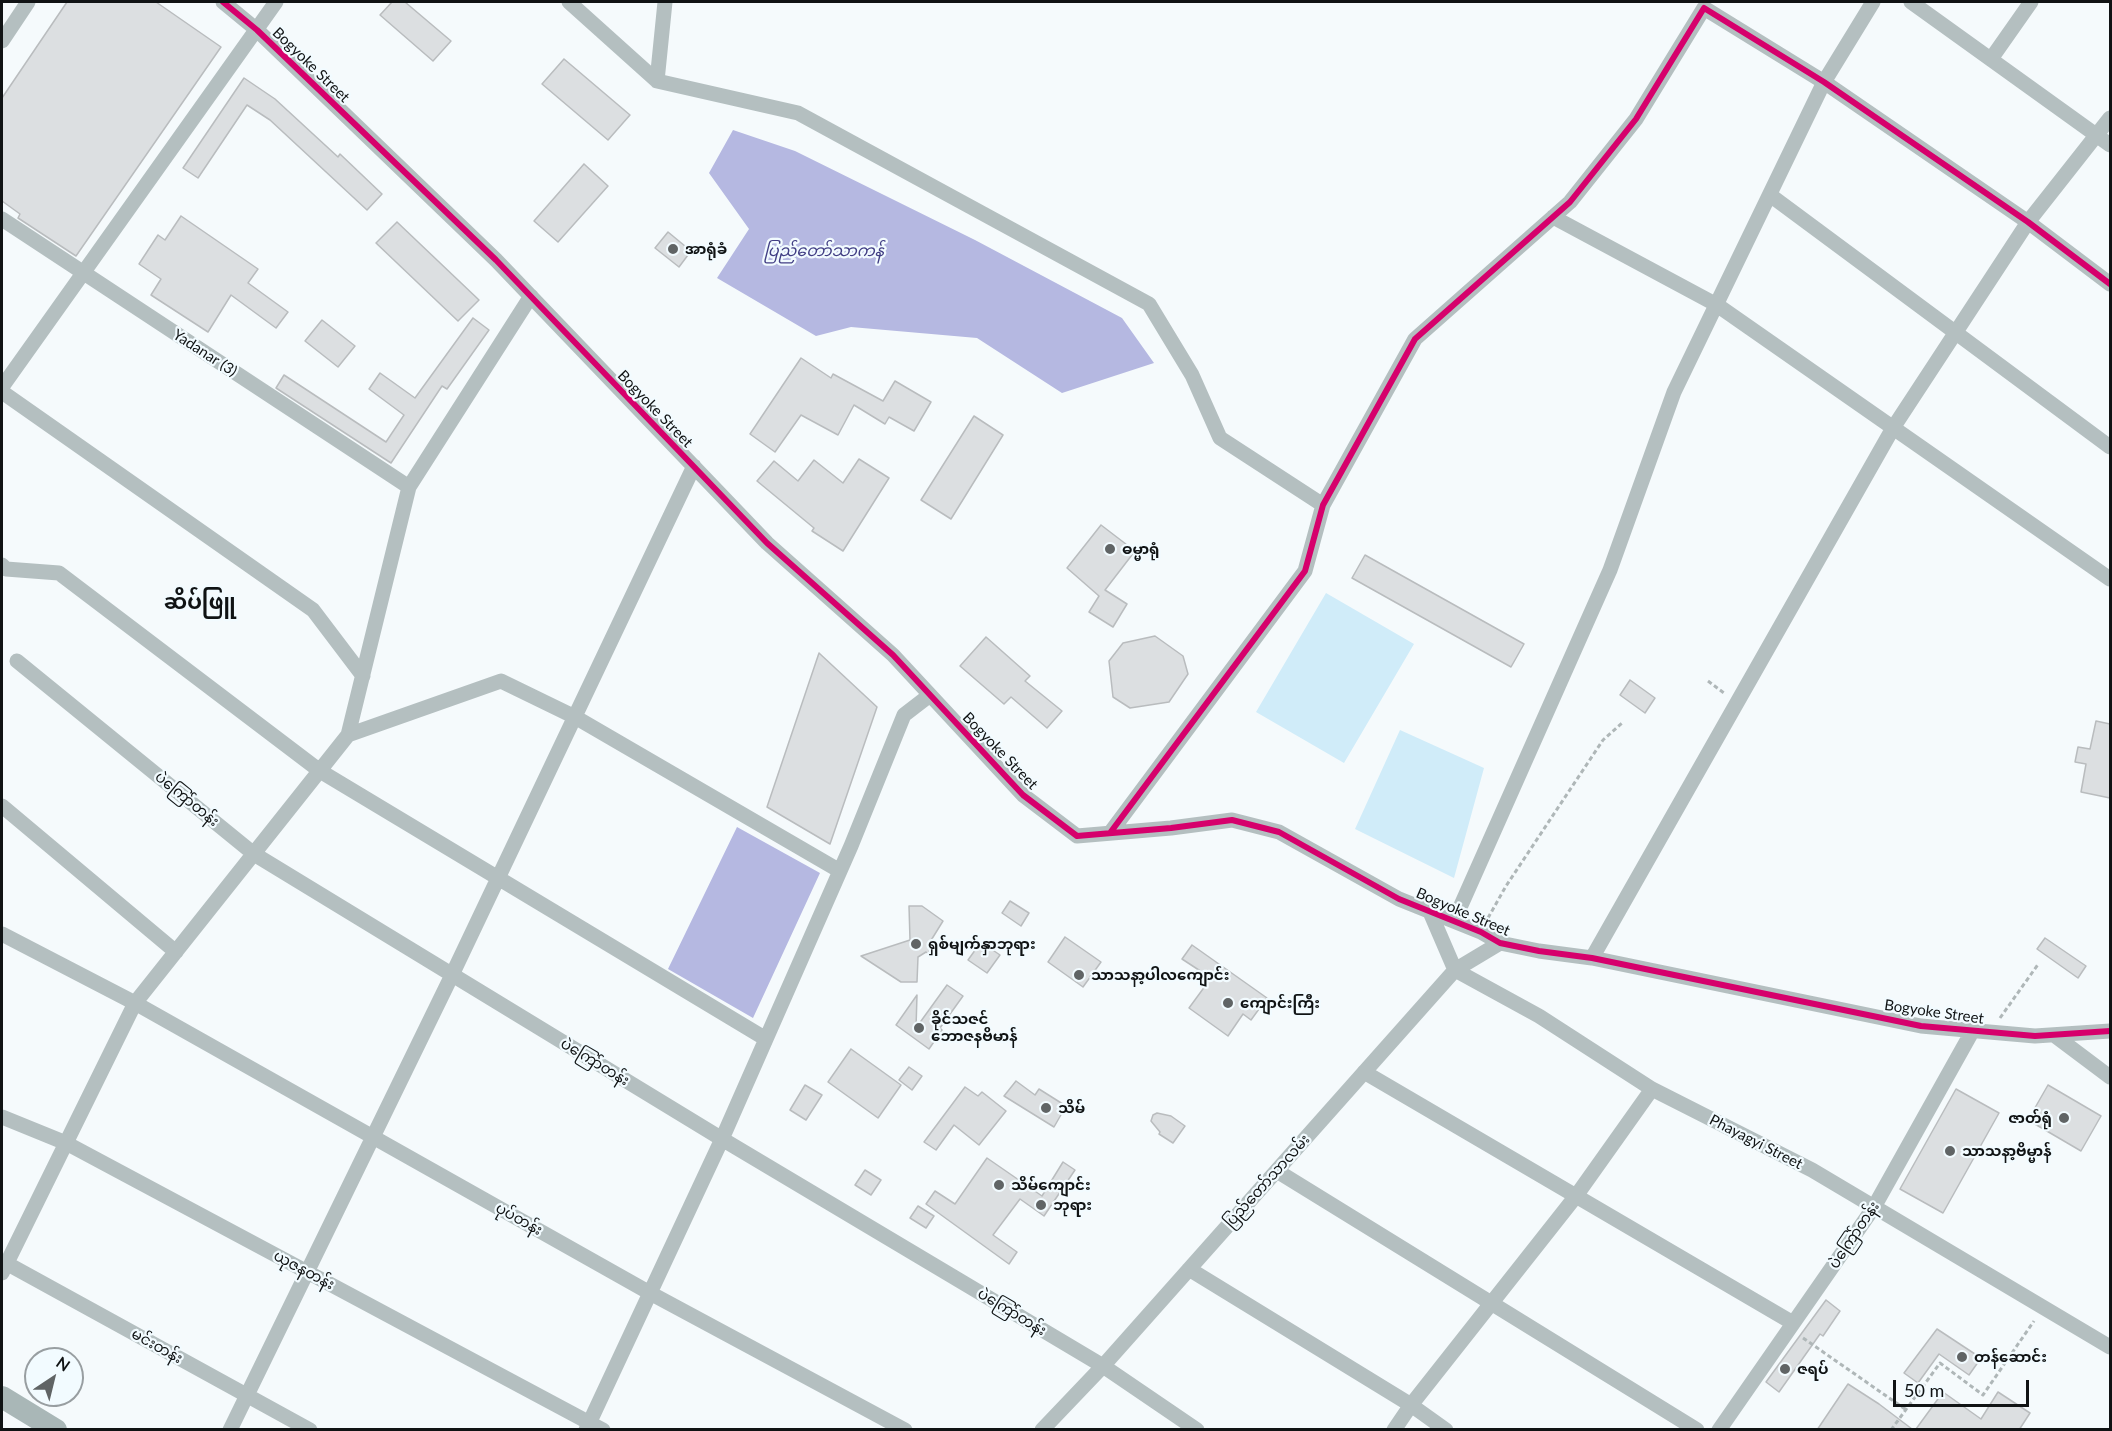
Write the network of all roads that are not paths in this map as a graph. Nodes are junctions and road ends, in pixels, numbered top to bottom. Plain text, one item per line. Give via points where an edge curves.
1 (28, 2) edge
2 (223, 2) edge
3 (276, 2) edge
4 (569, 2) edge
5 (665, 2) edge
6 (1873, 2) edge
7 (1911, 2) edge
8 (2031, 2) edge
9 (257, 30) junction
10 (2, 41) edge
11 (1990, 59) junction
12 (657, 81) junction
13 (1824, 82) junction
14 (2110, 118) edge
15 (2097, 135) junction
16 (2110, 145) edge
17 (1770, 195) junction
18 (1553, 217) junction
19 (2, 219) edge
20 (2028, 222) junction
21 (82, 272) junction
22 (2110, 284) edge
23 (531, 297) junction
24 (1717, 305) junction
25 (1956, 333) junction
26 (2, 387) edge
27 (2, 392) edge
28 (1893, 428) junction
29 (2110, 447) edge
30 (693, 466) junction
31 (409, 487) junction
32 (1323, 505) junction
33 (2, 565) edge
34 (2110, 579) edge
35 (17, 661) dead end
36 (363, 676) junction
37 (930, 695) junction
38 (575, 717) junction
39 (348, 735) junction
40 (320, 771) junction
41 (2, 806) edge
42 (1110, 833) junction
43 (254, 854) junction
44 (840, 872) junction
45 (498, 878) junction
46 (1430, 912) junction
47 (1454, 921) junction
48 (2, 934) edge
49 (1500, 943) junction
50 (176, 952) junction
51 (1592, 958) junction
52 (1455, 970) junction
53 (452, 975) junction
54 (135, 1003) junction
55 (2109, 1028) edge
56 (1973, 1030) junction
57 (2054, 1035) junction
58 (766, 1039) junction
59 (1364, 1072) junction
60 (2110, 1077) edge
61 (1652, 1089) junction
62 (2, 1117) edge
63 (372, 1136) junction
64 (722, 1139) junction
65 (66, 1143) junction
66 (1276, 1171) junction
67 (1576, 1196) junction
68 (1874, 1207) junction
69 (4, 1268) edge
70 (1189, 1269) junction
71 (308, 1272) junction
72 (650, 1293) junction
73 (1492, 1304) junction
74 (1795, 1328) junction
75 (2110, 1347) edge
76 (1104, 1366) junction
77 (247, 1395) junction
78 (2, 1397) edge
79 (1411, 1404) junction
80 (592, 1427) edge
81 (56, 1430) edge
82 (230, 1430) edge
83 (310, 1430) edge
84 (905, 1430) edge
85 (1042, 1430) edge
86 (1197, 1430) edge
87 (1394, 1430) edge
88 (1446, 1430) edge
89 (1697, 1430) edge
90 (1719, 1430) edge

1 - 10 street
2 - 9 street, Bogyoke Street
3 - 9 street
4 - 12 street
5 - 12 street
6 - 13 street
7 - 11 street
8 - 11 street
9 - 21 street
9 - 23 street, Bogyoke Street
11 - 15 street
12 - 32 street via 798,113 1149,304 1192,375 1220,438
13 - 17 street
13 - 18 street via 1704,8 1636,119 1570,202
13 - 20 street
14 - 15 street
15 - 16 street
15 - 20 street
17 - 24 street
17 - 25 street
18 - 24 street
18 - 32 street via 1415,339
19 - 21 street, Yadanar (3)
20 - 22 street
20 - 25 street
21 - 26 street
21 - 31 street, Yadanar (3)
23 - 30 street, Bogyoke Street
23 - 31 street
24 - 28 street
24 - 47 street via 1674,392 1610,570
25 - 28 street
25 - 29 street
27 - 36 street via 313,610
28 - 34 street
28 - 51 street
30 - 37 street, Bogyoke Street via 767,543 893,655
30 - 38 street
31 - 36 street
32 - 42 street via 1305,571
33 - 40 street via 6,569 59,573
35 - 43 street, ပဲကြော်တန်း
36 - 39 street
37 - 42 street, Bogyoke Street via 1023,795 1068,830 1077,836
37 - 44 street via 904,715
38 - 39 street via 501,681
38 - 44 street
38 - 45 street
39 - 40 street
40 - 43 street
40 - 45 street
41 - 50 street
42 - 46 street, Bogyoke Street via 1232,820 1280,832 1399,899
43 - 50 street
43 - 53 street, ပဲကြော်တန်း
44 - 58 street
45 - 53 street
45 - 58 street
46 - 47 street, Bogyoke Street
46 - 52 street
47 - 49 street, Bogyoke Street
48 - 54 street, ပုပ်တန်း
49 - 51 street, Bogyoke Street
49 - 52 street, ပြည်တော်သာလမ်း
50 - 54 street
51 - 56 street, Bogyoke Street via 1921,1026
52 - 59 street, ပြည်တော်သာလမ်း
52 - 61 street, Phayagyi Street via 1539,1016
53 - 63 street
53 - 64 street, ပဲကြော်တန်း
54 - 63 street, ပုပ်တန်း
54 - 65 street
55 - 57 street, Bogyoke Street
56 - 57 street, Bogyoke Street
56 - 68 street, ပဲကြော်တန်း
57 - 60 street
58 - 64 street
59 - 66 street, ပြည်တော်သာလမ်း
59 - 67 street
61 - 67 street
61 - 68 street, Phayagyi Street via 1812,1170
62 - 65 street, ယုဇနတန်း
63 - 71 street
63 - 72 street, ပုပ်တန်း
64 - 72 street
64 - 76 street, ပဲကြော်တန်း
65 - 69 street
65 - 71 street, ယုဇနတန်း
66 - 70 street, ပြည်တော်သာလမ်း
66 - 73 street
67 - 73 street
67 - 74 street
68 - 74 street, ပဲကြော်တန်း
68 - 75 street, Phayagyi Street
69 - 77 street, မင်းတန်း
70 - 76 street, ပြည်တော်သာလမ်း
70 - 79 street
71 - 77 street
71 - 80 street, ယုဇနတန်း
72 - 80 street
72 - 84 street, ပုပ်တန်း
73 - 79 street
73 - 89 street
74 - 90 street, ပဲကြော်တန်း
76 - 85 street, ပြည်တော်သာလမ်း
76 - 86 street, ပဲကြော်တန်း
77 - 82 street
77 - 83 street, မင်းတန်း
78 - 81 main road
79 - 87 street
79 - 88 street

